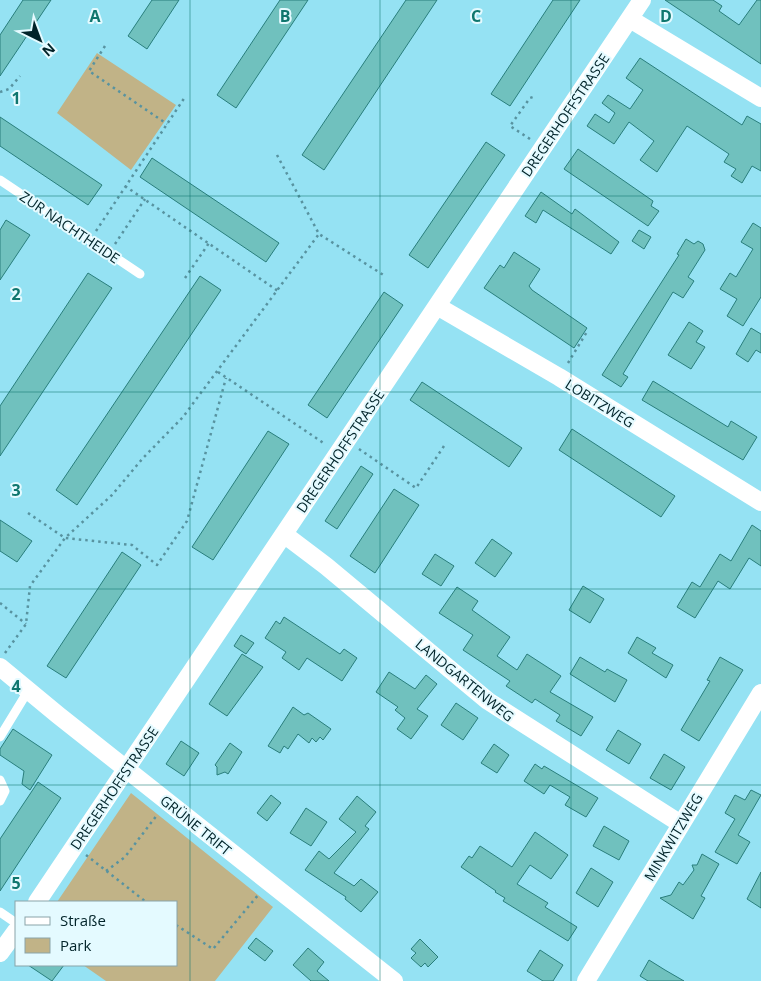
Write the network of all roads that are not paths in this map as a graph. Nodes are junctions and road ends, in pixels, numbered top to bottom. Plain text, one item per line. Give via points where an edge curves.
1 (642, 0) edge
2 (630, 18) junction
3 (761, 98) edge
4 (0, 180) edge
5 (140, 274) dead end
6 (437, 306) junction
7 (761, 502) edge
8 (285, 535) junction
9 (0, 667) edge
10 (28, 691) junction
11 (761, 693) edge
12 (0, 737) edge
13 (127, 769) junction
14 (0, 780) edge
15 (0, 801) edge
16 (682, 824) junction
17 (38, 901) edge
18 (0, 912) edge
19 (15, 922) edge
20 (15, 932) edge
21 (0, 953) edge
22 (394, 981) edge
23 (586, 981) edge

1 - 2 street, DREGERHOFFSTRASSE
2 - 3 street
2 - 6 street, DREGERHOFFSTRASSE
4 - 5 lane, ZUR NACHTHEIDE
6 - 7 street, LOBITZWEG
6 - 8 street, DREGERHOFFSTRASSE
8 - 13 street, DREGERHOFFSTRASSE
8 - 16 street, LANDGARTENWEG via 488,702
9 - 10 street, GRÜNE TRIFT
10 - 12 lane
10 - 13 street, GRÜNE TRIFT
11 - 16 street, MINKWITZWEG
13 - 17 street, DREGERHOFFSTRASSE
13 - 22 street, GRÜNE TRIFT
14 - 15 lane via 5,791
16 - 23 street, MINKWITZWEG
18 - 19 lane
20 - 21 street

